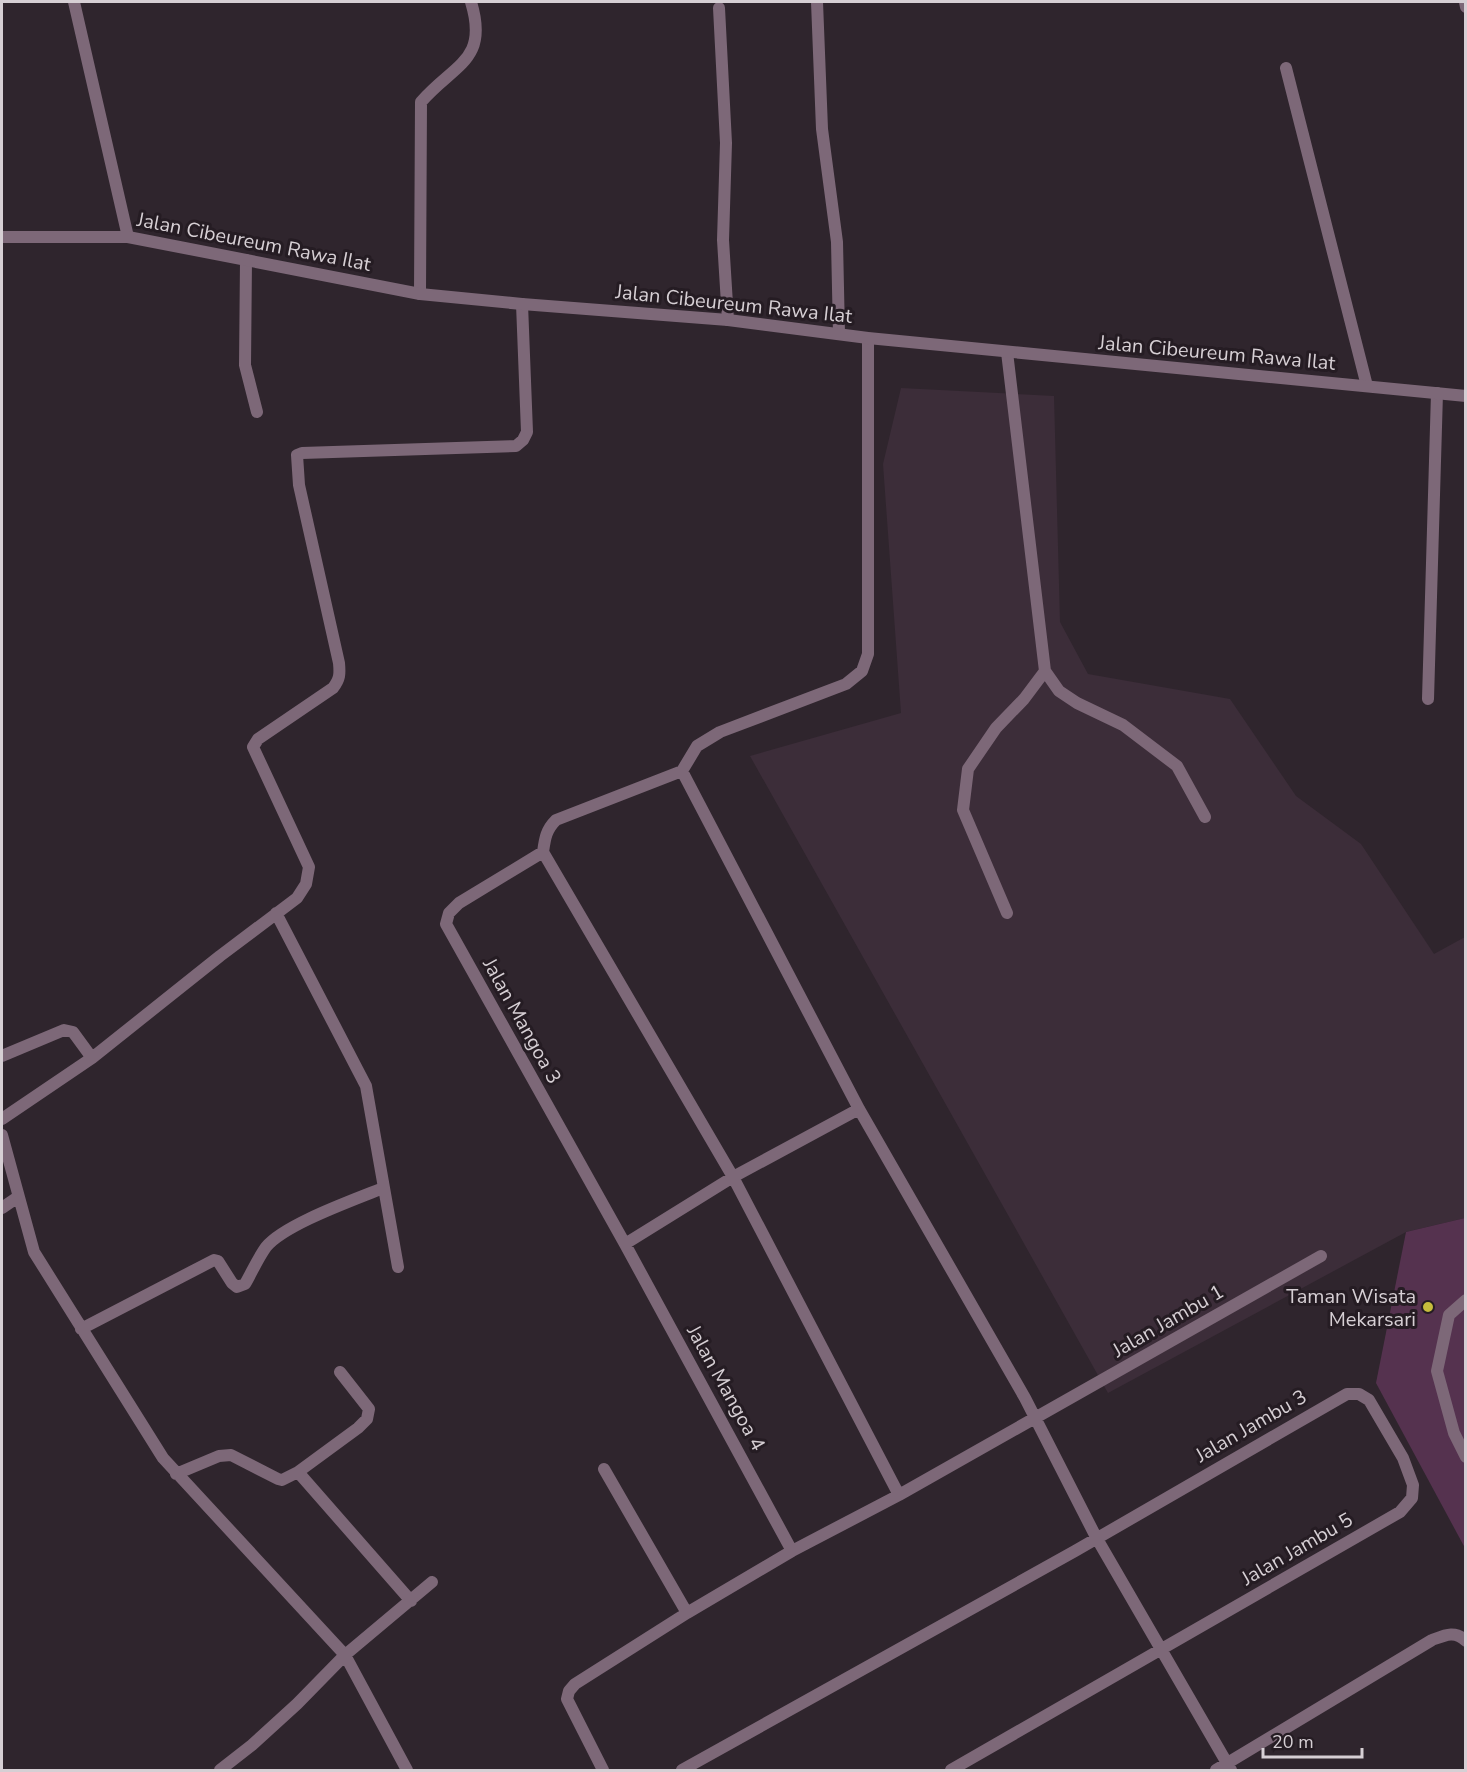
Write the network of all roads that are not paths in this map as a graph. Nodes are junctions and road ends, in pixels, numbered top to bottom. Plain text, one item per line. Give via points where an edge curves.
1 (74, 2) edge
2 (471, 2) edge
3 (817, 2) edge
4 (1465, 2) edge
5 (1466, 7) edge
6 (719, 8) dead end
7 (1286, 68) dead end
8 (2, 237) edge
9 (128, 237) junction
10 (246, 260) junction
11 (420, 294) junction
12 (522, 304) junction
13 (728, 320) junction
14 (838, 334) junction
15 (868, 338) junction
16 (1007, 352) junction
17 (1367, 386) junction
18 (1437, 393) junction
19 (1466, 396) edge
20 (257, 412) dead end
21 (1045, 670) junction
22 (1428, 699) dead end
23 (682, 771) junction
24 (1205, 817) dead end
25 (543, 852) junction
26 (276, 913) junction
27 (1007, 913) dead end
28 (2, 1056) edge
29 (92, 1058) junction
30 (859, 1109) junction
31 (2, 1119) edge
32 (2, 1135) edge
33 (733, 1177) junction
34 (384, 1188) junction
35 (18, 1197) junction
36 (2, 1208) edge
37 (625, 1244) junction
38 (1321, 1256) dead end
39 (398, 1267) dead end
40 (1466, 1300) edge
41 (81, 1329) junction
42 (340, 1372) dead end
43 (1034, 1419) junction
44 (1466, 1457) edge
45 (1403, 1458) joint
46 (604, 1469) dead end
47 (298, 1472) junction
48 (176, 1474) junction
49 (899, 1495) junction
50 (1096, 1537) junction
51 (792, 1551) junction
52 (432, 1582) dead end
53 (411, 1600) junction
54 (687, 1613) junction
55 (1466, 1641) edge
56 (1161, 1651) junction
57 (345, 1655) junction
58 (1225, 1769) edge
59 (220, 1770) edge
60 (407, 1770) edge
61 (603, 1770) edge
62 (682, 1770) edge
63 (951, 1770) edge

1 - 9 street
2 - 11 street via 477,38 468,58 421,102
3 - 14 street via 822,129 837,242
4 - 5 street
6 - 13 street via 726,143 723,240
7 - 17 street
8 - 9 street, Jalan Cibeureum Rawa Ilat
9 - 10 street, Jalan Cibeureum Rawa Ilat
10 - 11 street, Jalan Cibeureum Rawa Ilat
10 - 20 street via 245,365
11 - 12 street, Jalan Cibeureum Rawa Ilat
12 - 13 street, Jalan Cibeureum Rawa Ilat
12 - 26 street via 527,432 516,446 297,456 299,485 340,676 333,688 258,739 253,747 309,867 306,884 297,898
13 - 14 street, Jalan Cibeureum Rawa Ilat
14 - 15 street, Jalan Cibeureum Rawa Ilat
15 - 16 street, Jalan Cibeureum Rawa Ilat
15 - 23 street via 868,654 862,671 846,684 720,732 696,746
16 - 17 street, Jalan Cibeureum Rawa Ilat
16 - 21 street
17 - 18 street, Jalan Cibeureum Rawa Ilat
18 - 19 street, Jalan Cibeureum Rawa Ilat
18 - 22 street
21 - 24 street via 1059,691 1123,725 1177,765
21 - 27 street via 996,728 968,769 963,810
23 - 25 street via 556,820 548,828
23 - 30 street
25 - 33 street
25 - 37 street, Jalan Mangoa 3 via 459,903 449,913 446,924
26 - 29 street
26 - 34 street via 366,1086
28 - 29 street via 64,1030 73,1032
29 - 31 street
30 - 33 street
30 - 43 street
32 - 35 street
33 - 37 street
33 - 49 street
34 - 39 street
34 - 41 street via 279,1235 267,1246 245,1284 237,1287 214,1260
35 - 36 street
35 - 41 street via 34,1252
37 - 51 street, Jalan Mangoa 4
38 - 43 street, Jalan Jambu 1
40 - 44 street via 1449,1315 1437,1371 1454,1433
41 - 48 street
42 - 47 street via 369,1409 368,1419
43 - 49 street, Jalan Jambu 1
43 - 50 street
45 - 50 street, Jalan Jambu 3 via 1369,1400 1359,1394 1347,1394
45 - 56 street, Jalan Jambu 5 via 1413,1485 1412,1498 1400,1512
46 - 54 street
47 - 48 street via 278,1479 231,1455
47 - 53 street
48 - 57 street
49 - 51 street, Jalan Jambu 1
50 - 56 street
50 - 62 street, Jalan Jambu 3
51 - 54 street, Jalan Jambu 1
52 - 53 street
53 - 57 street
54 - 61 street, Jalan Jambu 1 via 569,1691 567,1699
55 - 58 street via 1448,1634 1432,1640
56 - 58 street
56 - 63 street, Jalan Jambu 5
57 - 59 street via 297,1704
57 - 60 street

